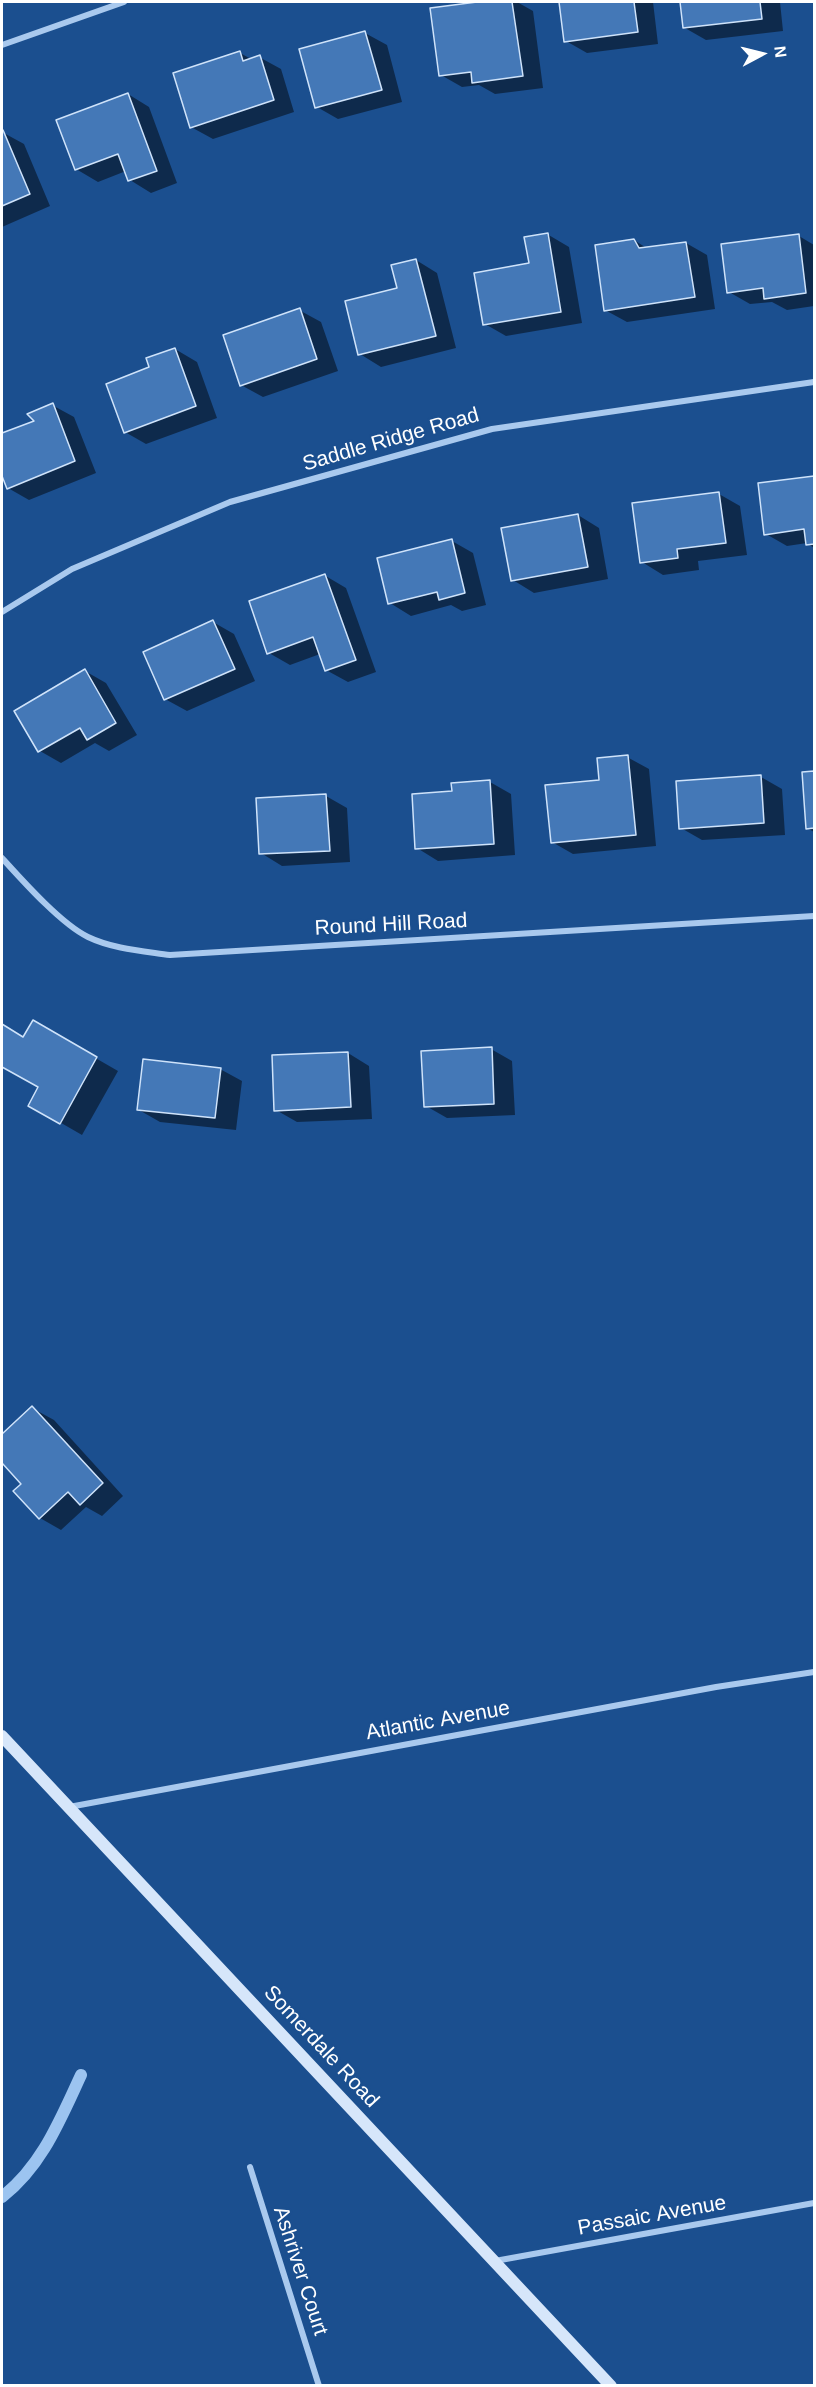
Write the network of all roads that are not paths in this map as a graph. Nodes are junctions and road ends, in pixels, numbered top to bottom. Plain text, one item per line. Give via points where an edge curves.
1 (124, 2) edge
2 (2, 45) edge
3 (814, 382) edge
4 (2, 612) edge
5 (2, 858) edge
6 (814, 916) edge
7 (814, 1672) edge
8 (2, 1736) edge
9 (69, 1807) junction
10 (249, 2167) dead end
11 (814, 2203) edge
12 (495, 2261) junction
13 (319, 2385) edge
14 (610, 2385) edge

1 - 2 street
3 - 4 street, Saddle Ridge Road via 492,429 230,502 72,568
5 - 6 street, Round Hill Road via 38,896 86,936 117,947 170,955
7 - 9 street, Atlantic Avenue
8 - 9 main road, Somerdale Road
9 - 12 main road, Somerdale Road
10 - 13 street, Ashriver Court
11 - 12 street, Passaic Avenue
12 - 14 main road, Somerdale Road

